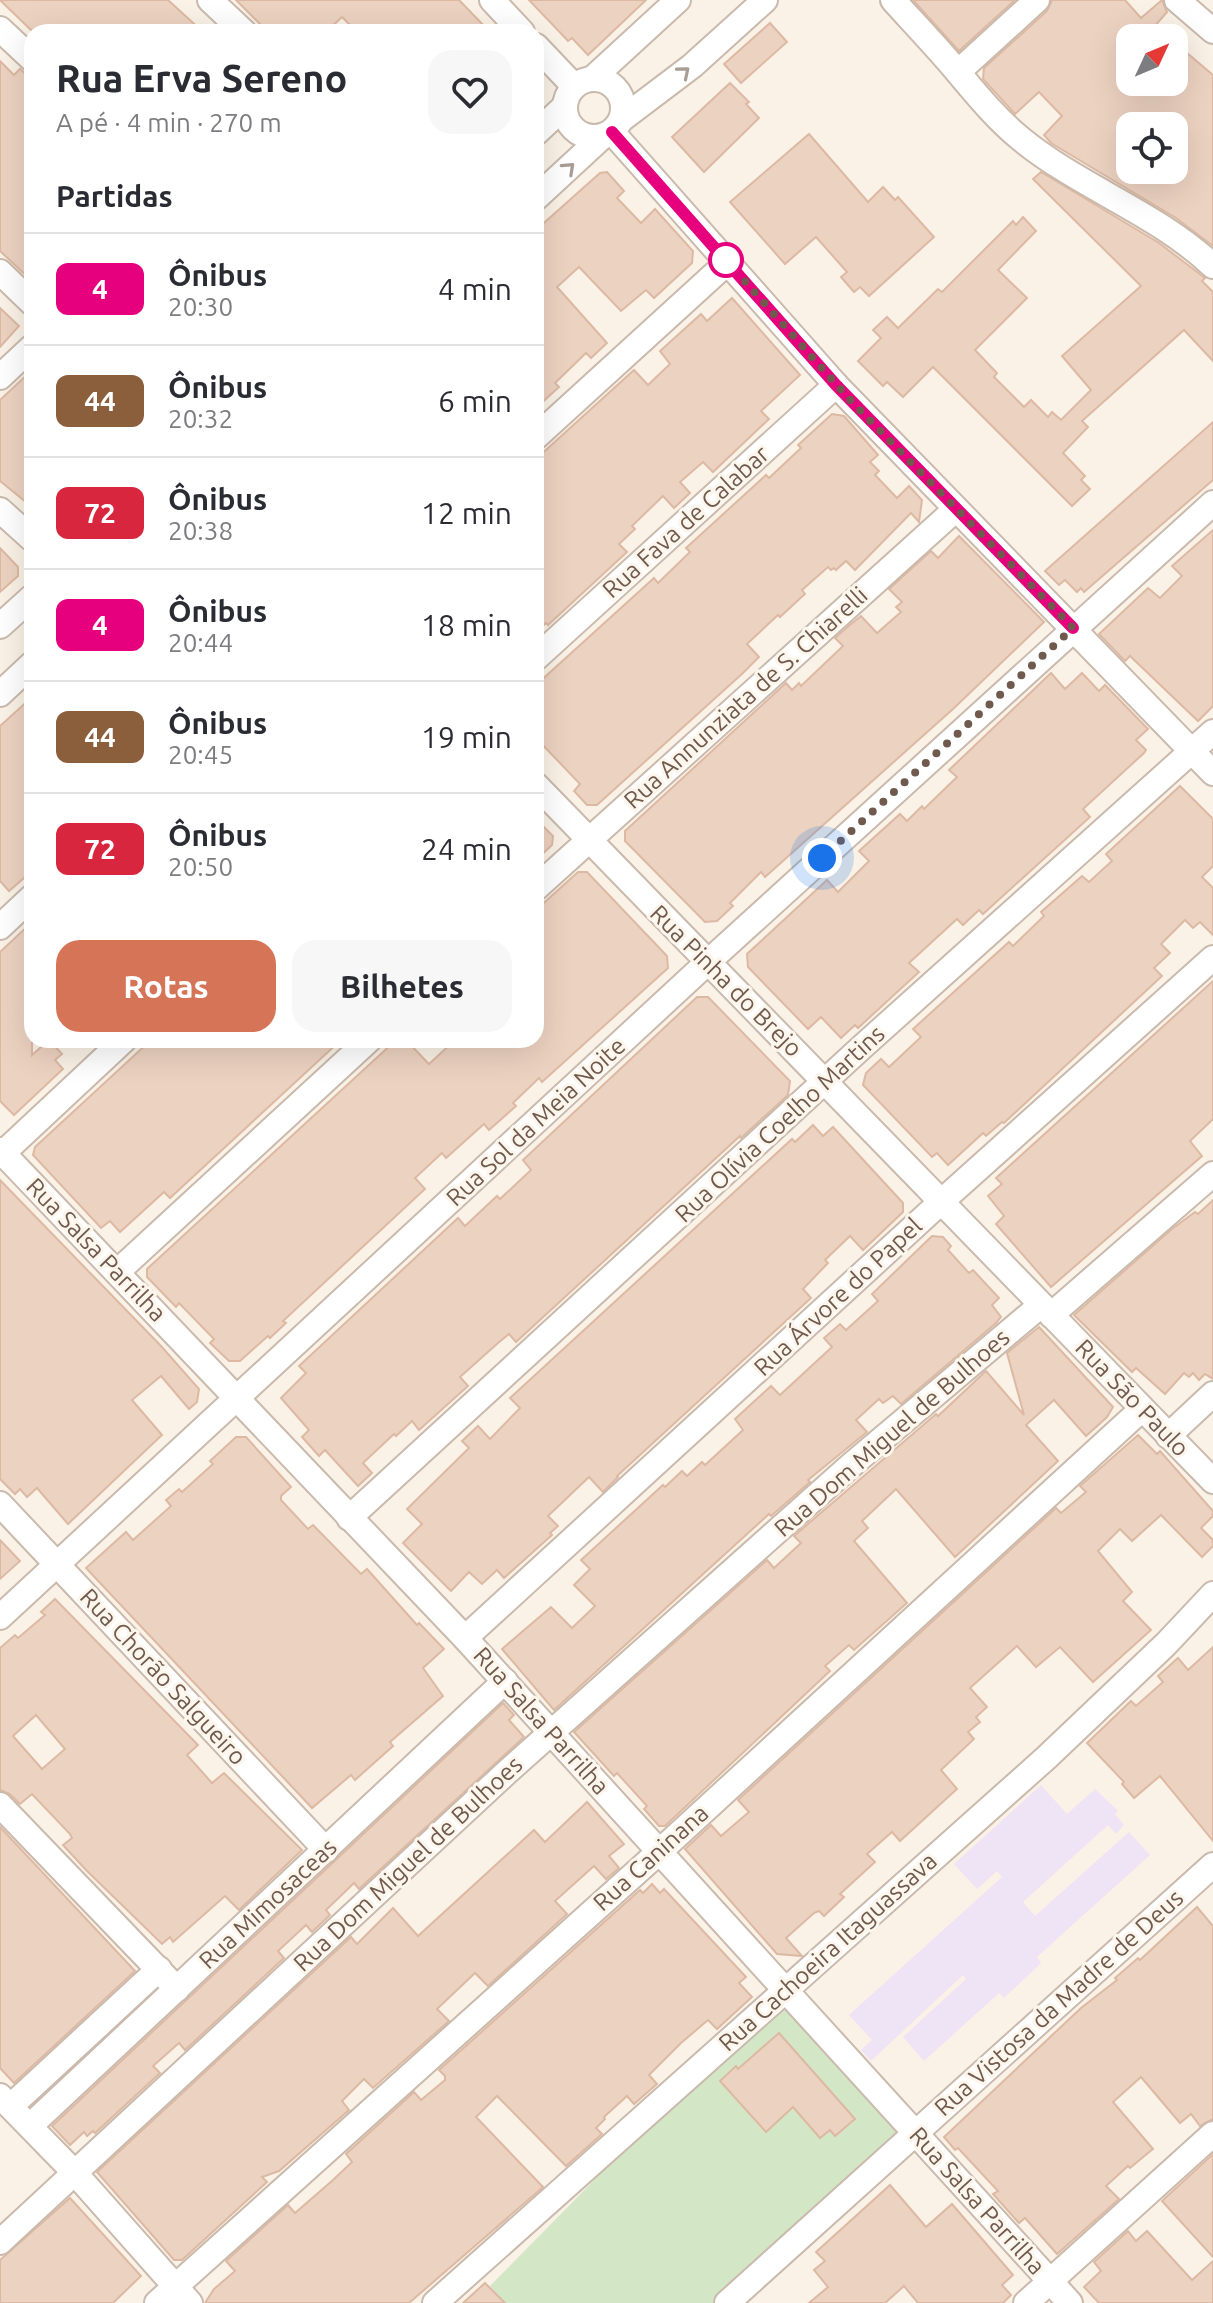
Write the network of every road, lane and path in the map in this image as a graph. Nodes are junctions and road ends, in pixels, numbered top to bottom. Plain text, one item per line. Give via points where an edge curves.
1 (210, 0) edge
2 (492, 0) edge
3 (678, 0) edge
4 (765, 0) edge
5 (893, 0) edge
6 (1037, 0) edge
7 (1177, 0) edge
8 (236, 24) edge
9 (514, 24) edge
10 (0, 29) edge
11 (1213, 31) edge
12 (24, 52) edge
13 (544, 55) edge
14 (958, 72) junction
15 (577, 90) junction
16 (544, 125) edge
17 (612, 129) junction
18 (544, 191) edge
19 (728, 262) junction
20 (1213, 266) edge
21 (0, 272) edge
22 (24, 295) edge
23 (24, 354) edge
24 (0, 377) edge
25 (836, 385) junction
26 (544, 430) edge
27 (1213, 503) edge
28 (956, 509) junction
29 (0, 510) edge
30 (24, 532) edge
31 (24, 604) edge
32 (0, 626) edge
33 (1073, 628) junction
34 (544, 651) edge
35 (24, 672) edge
36 (0, 694) edge
37 (1213, 732) edge
38 (1192, 751) junction
39 (1213, 773) edge
40 (544, 793) edge
41 (589, 840) junction
42 (544, 881) edge
43 (24, 904) edge
44 (0, 927) edge
45 (1213, 958) edge
46 (708, 962) junction
47 (115, 1048) edge
48 (360, 1048) edge
49 (825, 1081) junction
50 (2, 1151) edge
51 (1213, 1174) edge
52 (942, 1201) junction
53 (117, 1272) junction
54 (1046, 1310) junction
55 (1213, 1394) edge
56 (238, 1399) junction
57 (1142, 1409) junction
58 (1168, 1436) junction
59 (1213, 1481) edge
60 (0, 1504) edge
61 (349, 1518) junction
62 (58, 1565) junction
63 (1213, 1594) edge
64 (0, 1617) edge
65 (465, 1638) junction
66 (505, 1681) junction
67 (552, 1733) junction
68 (0, 1805) edge
69 (326, 1850) junction
70 (659, 1852) junction
71 (1213, 1865) edge
72 (159, 1969) junction
73 (177, 1989) junction
74 (786, 1990) junction
75 (5, 2101) edge
76 (30, 2126) junction
77 (915, 2133) junction
78 (1213, 2134) edge
79 (74, 2172) junction
80 (0, 2242) edge
81 (1051, 2281) junction
82 (174, 2298) edge
83 (435, 2303) edge
84 (727, 2303) edge
85 (1026, 2303) edge
86 (1070, 2303) edge

1 - 8 street
2 - 9 street
3 - 15 street
17 -> 4 street
5 - 14 street
6 - 14 street
7 - 11 street
10 - 12 street
13 - 15 street
14 - 20 street via 1019,138 1192,246
15 - 16 street
15 - 17 street via 608,83 621,97
15 - 17 street via 566,118 580,135 591,138
18 -> 17 street
17 - 19 street
19 - 25 street
19 - 26 street
21 - 22 street
23 - 24 street
25 - 28 street
25 - 34 street, Rua Fava de Calabar
27 - 33 street, Rua Sol da Meia Noite
28 - 33 street
28 - 41 street, Rua Annunziata de S. Chiarelli
29 - 30 street
31 - 32 street
33 - 38 street
33 - 46 street, Rua Sol da Meia Noite
35 - 36 street
37 - 38 street, Rua Olívia Coelho Martins
38 - 39 street
38 - 49 street, Rua Olívia Coelho Martins
40 - 41 street, Rua Pinha do Brejo
41 - 42 street, Rua Annunziata de S. Chiarelli
41 - 46 street, Rua Pinha do Brejo
43 - 44 street
45 - 52 street, Rua Árvore do Papel
46 - 49 street, Rua Pinha do Brejo
46 - 56 street, Rua Sol da Meia Noite
47 - 50 street
48 - 53 street
49 - 52 street, Rua Pinha do Brejo
49 - 61 street, Rua Olívia Coelho Martins
50 - 53 street, Rua Salsa Parrilha
51 - 54 street, Rua Dom Miguel de Bulhoes
52 - 54 street, Rua Pinha do Brejo
52 - 65 street, Rua Árvore do Papel
53 - 56 street, Rua Salsa Parrilha
54 - 57 street, Rua São Paulo
54 - 67 street, Rua Dom Miguel de Bulhoes via 829,1484
55 - 58 street
56 - 61 street, Rua Salsa Parrilha
56 - 62 street, Rua Sol da Meia Noite
57 - 58 street, Rua São Paulo
57 - 70 street, Rua Caninana
58 - 59 street, Rua São Paulo
60 - 62 street, Rua Chorão Salgueiro
61 - 65 street, Rua Salsa Parrilha
62 - 64 street, Rua Sol da Meia Noite
62 - 69 street, Rua Chorão Salgueiro
63 - 74 street, Rua Cachoeira Itaguassava via 1046,1758
65 - 66 street, Rua Salsa Parrilha
66 - 67 street, Rua Salsa Parrilha
66 - 69 street, Rua Mimosaceas
67 - 70 street, Rua Salsa Parrilha
67 - 79 street, Rua Dom Miguel de Bulhoes
68 - 72 street
69 - 73 street, Rua Mimosaceas
70 - 74 street, Rua Salsa Parrilha
70 - 82 street, Rua Caninana
71 - 77 street, Rua Vistosa da Madre de Deus
72 - 73 street
72 - 75 street
73 - 76 street, Rua Mimosaceas
74 - 77 street, Rua Salsa Parrilha
74 - 83 street, Rua Cachoeira Itaguassava
75 - 76 street
76 - 79 street
77 - 81 street, Rua Salsa Parrilha
77 - 84 street, Rua Vistosa da Madre de Deus
78 - 81 street
79 - 80 street, Rua Dom Miguel de Bulhoes
79 - 82 street
81 - 85 street
81 - 86 street, Rua Salsa Parrilha

